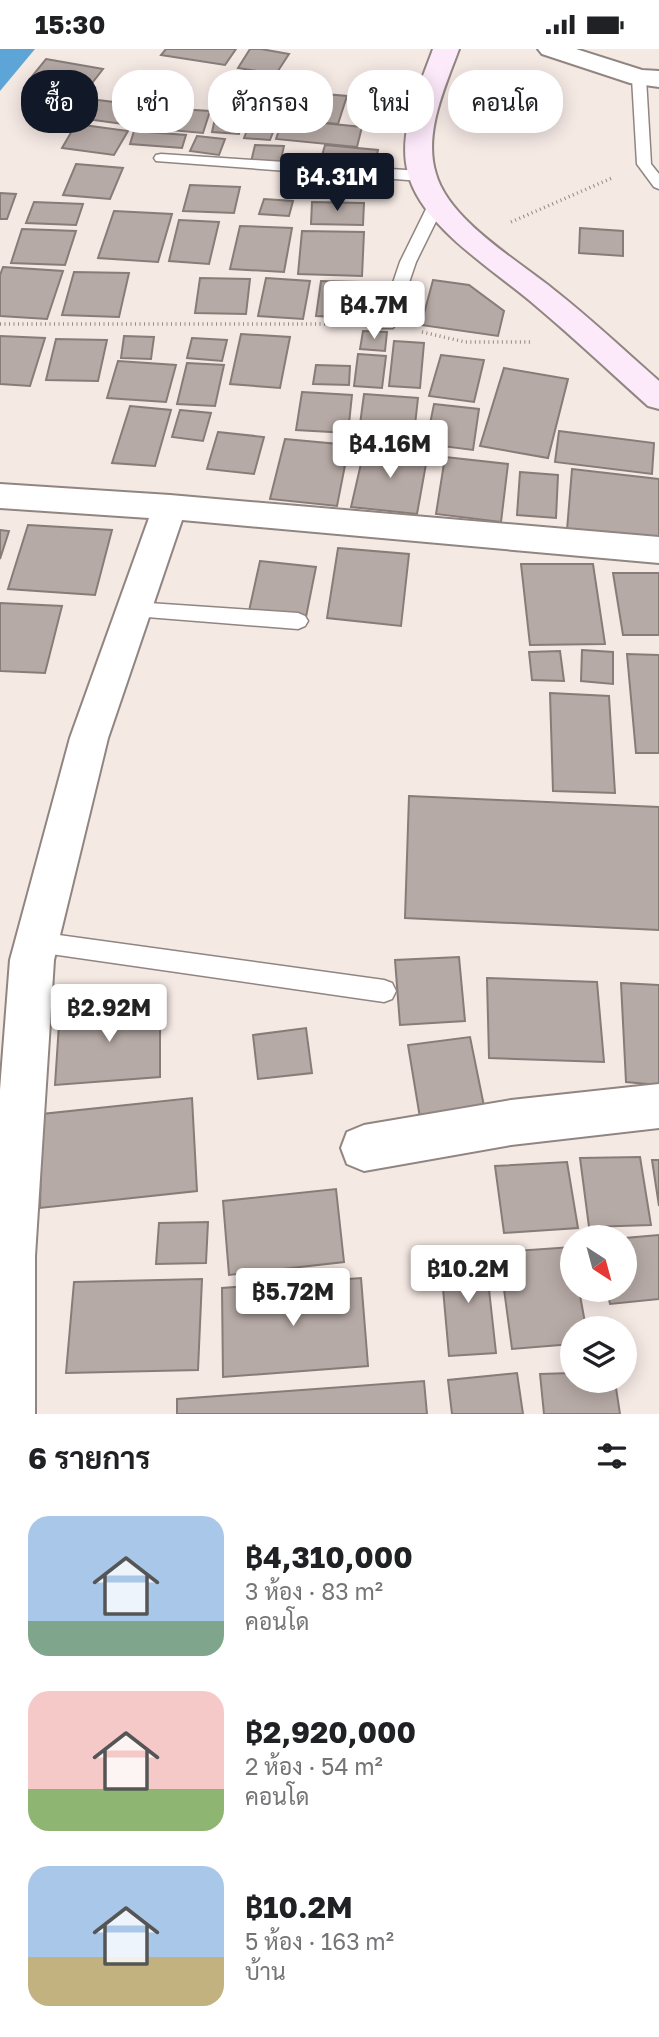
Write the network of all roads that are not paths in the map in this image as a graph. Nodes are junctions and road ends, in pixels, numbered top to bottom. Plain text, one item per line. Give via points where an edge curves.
1 (446, 49) edge
2 (551, 49) edge
3 (649, 79) edge
4 (161, 159) dead end
5 (421, 176) junction
6 (659, 184) edge
7 (438, 202) junction
8 (387, 324) road end
9 (659, 398) edge
10 (0, 496) edge
11 (170, 507) junction
12 (659, 550) edge
13 (134, 609) junction
14 (298, 621) dead end
15 (37, 942) junction
16 (384, 991) dead end
17 (659, 1106) edge
18 (364, 1148) dead end
19 (5, 1256) edge
20 (9, 1414) edge

1 - 5 main road via 418,142
2 - 3 street
3 - 6 lane via 644,164
4 - 5 lane
5 - 7 main road
7 - 8 lane via 408,262
7 - 9 main road via 471,239
10 - 11 street
11 - 12 street
11 - 13 street
13 - 14 lane
13 - 15 street via 89,738
15 - 16 lane
15 - 19 street
17 - 18 street via 567,1113
19 - 20 street

